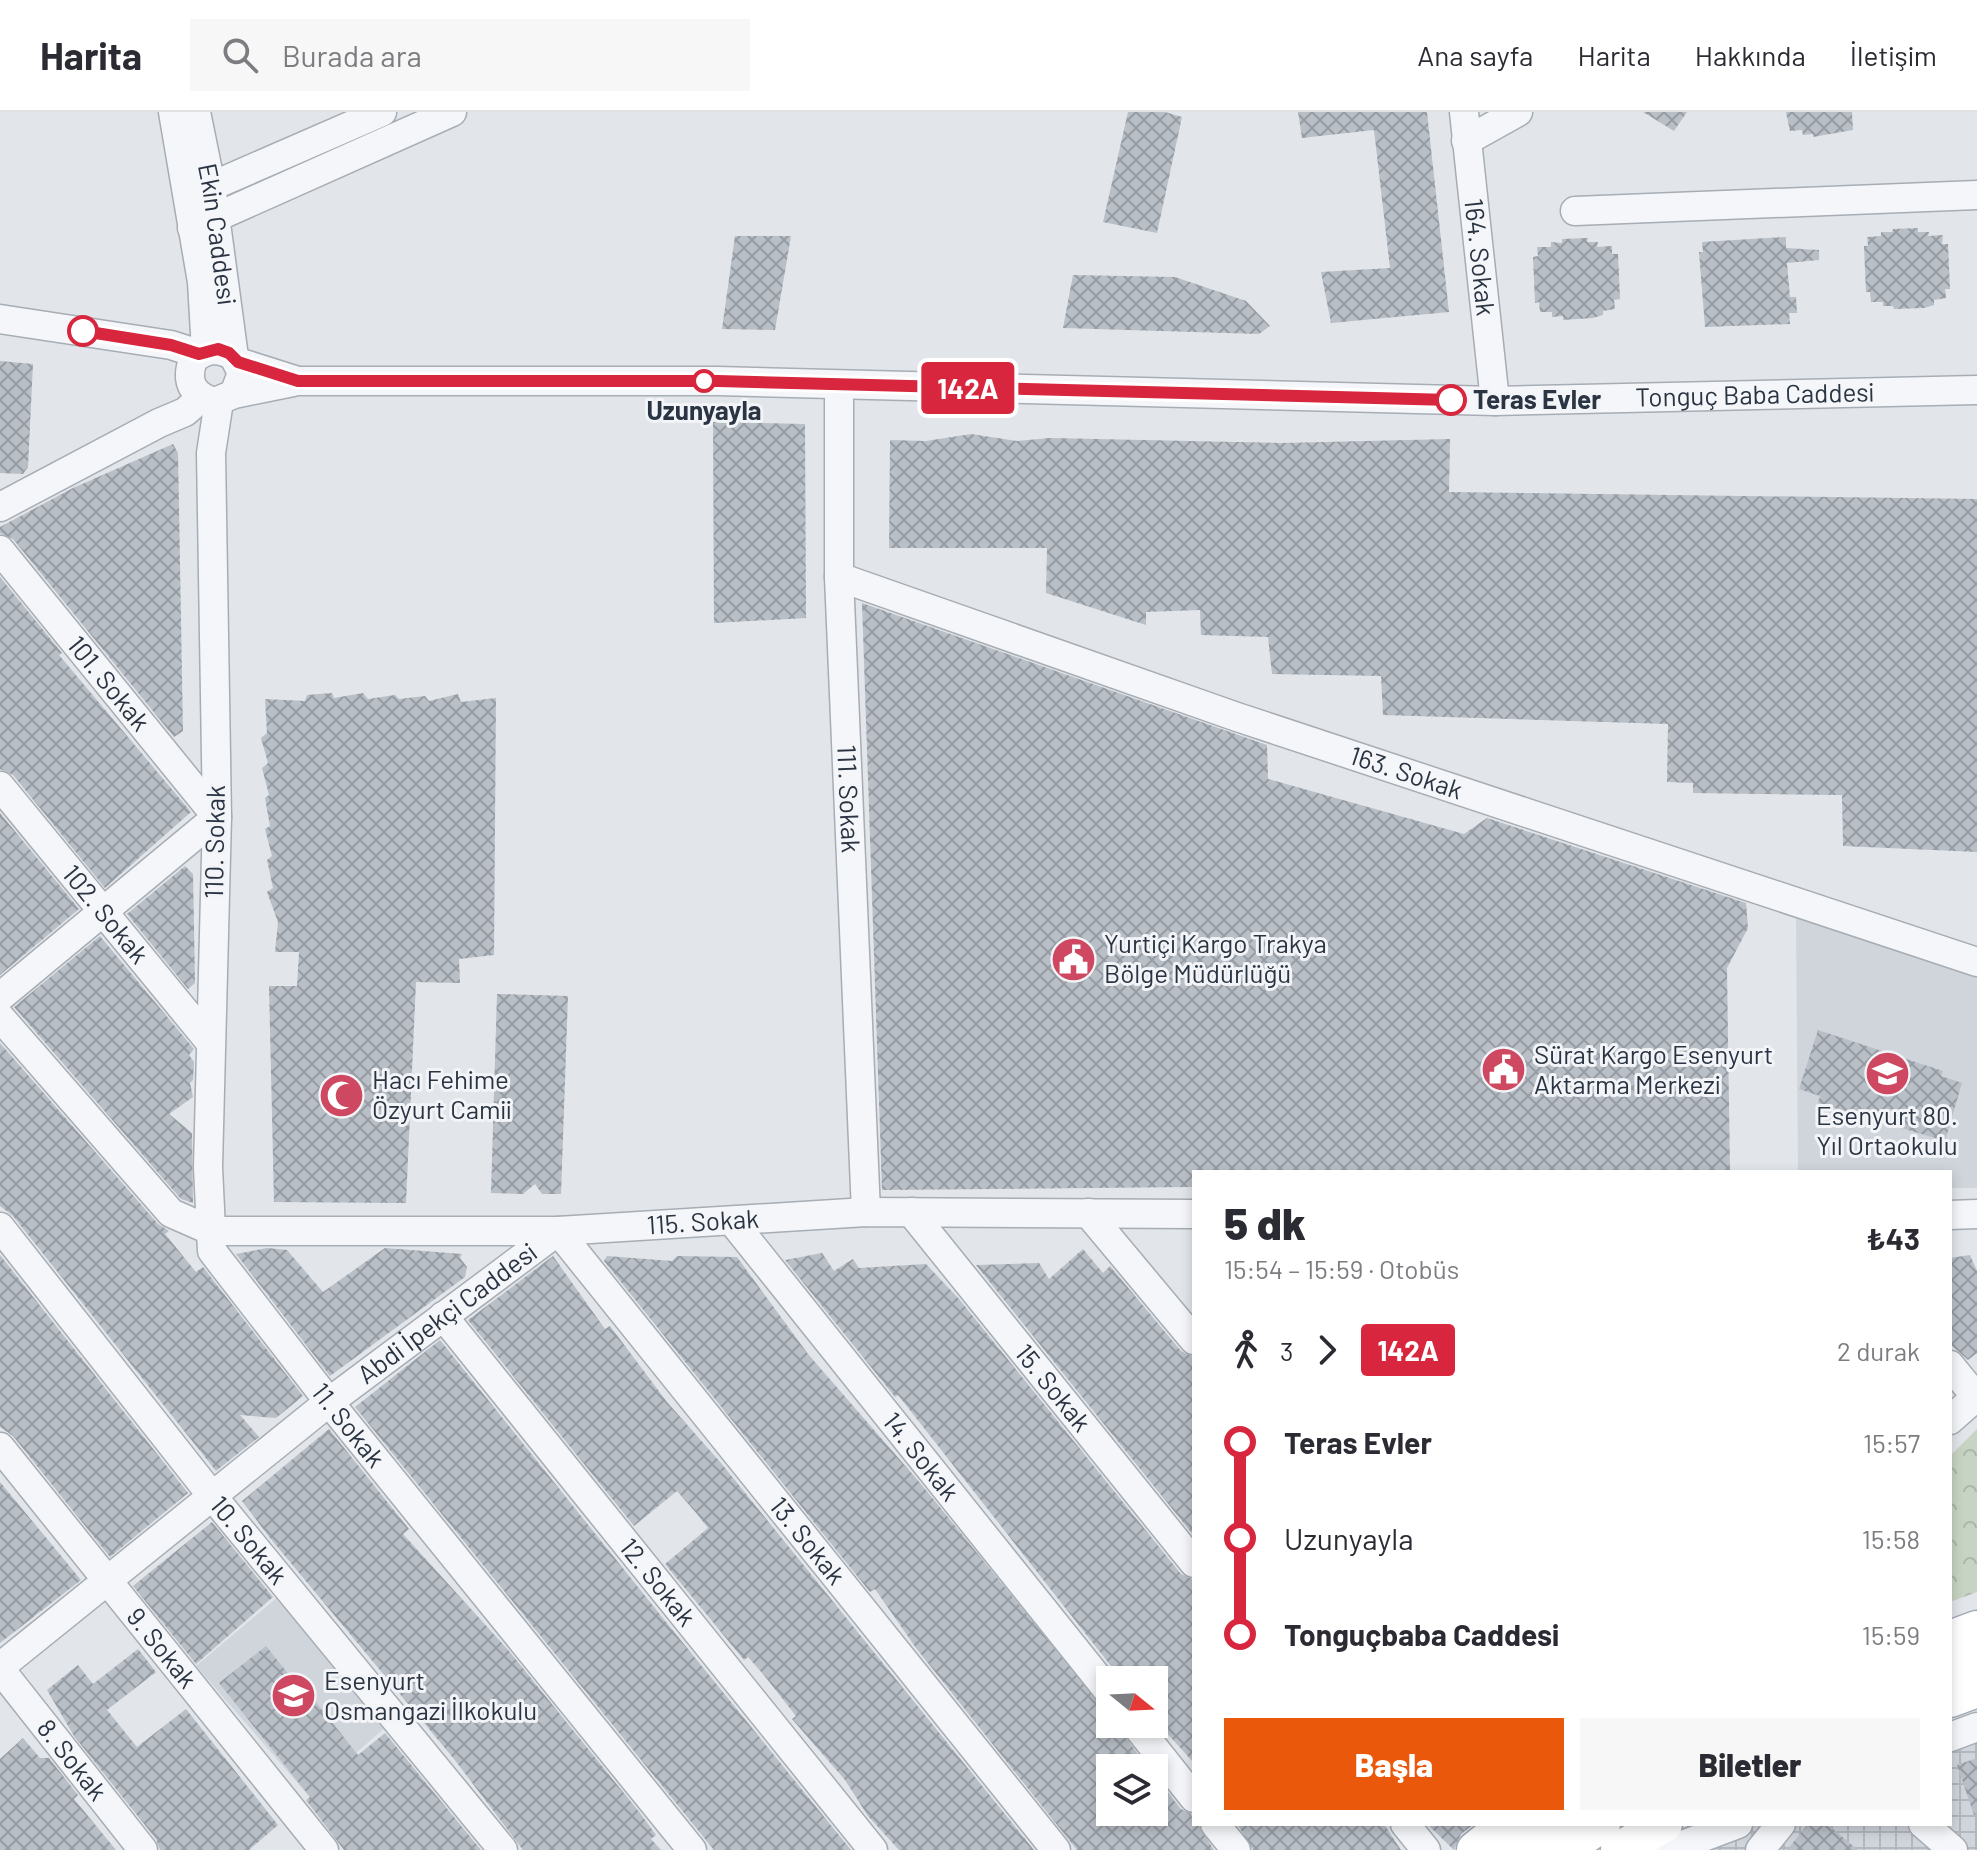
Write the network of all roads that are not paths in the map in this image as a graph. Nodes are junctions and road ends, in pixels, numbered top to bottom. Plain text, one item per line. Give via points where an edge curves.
1 (173, 112) edge
2 (196, 112) edge
3 (382, 112) edge
4 (452, 112) edge
5 (1464, 112) edge
6 (1518, 112) edge
7 (1466, 141) junction
8 (200, 191) junction
9 (1977, 195) edge
10 (1575, 211) dead end
11 (204, 223) junction
12 (0, 319) edge
13 (236, 360) junction
14 (298, 381) junction
15 (206, 382) junction
16 (839, 385) junction
17 (1977, 390) edge
18 (1495, 401) junction
19 (211, 453) joint
20 (0, 507) edge
21 (0, 550) edge
22 (839, 577) junction
23 (0, 786) edge
24 (217, 817) junction
25 (103, 910) junction
26 (1977, 962) edge
27 (0, 997) edge
28 (0, 1017) edge
29 (210, 1042) junction
30 (866, 1212) junction
31 (911, 1212) junction
32 (1088, 1213) junction
33 (1192, 1214) edge
34 (1977, 1214) edge
35 (1952, 1215) edge
36 (732, 1221) junction
37 (0, 1227) edge
38 (212, 1231) junction
39 (558, 1231) junction
40 (443, 1316) junction
41 (1192, 1338) edge
42 (1952, 1367) edge
43 (1977, 1396) edge
44 (329, 1402) junction
45 (1952, 1418) edge
46 (0, 1447) edge
47 (213, 1497) junction
48 (1192, 1561) edge
49 (108, 1580) junction
50 (1977, 1605) edge
51 (1952, 1614) edge
52 (1977, 1629) edge
53 (1952, 1638) edge
54 (1977, 1660) edge
55 (0, 1668) edge
56 (1952, 1669) edge
57 (1096, 1676) edge
58 (1977, 1689) edge
59 (1952, 1698) edge
60 (1977, 1727) edge
61 (1952, 1736) edge
62 (1146, 1738) edge
63 (1192, 1795) edge
64 (1217, 1826) edge
65 (1407, 1826) edge
66 (1505, 1826) edge
67 (1547, 1826) edge
68 (1599, 1826) edge
69 (1661, 1826) edge
70 (1733, 1826) edge
71 (1779, 1826) edge
72 (143, 1850) edge
73 (324, 1850) edge
74 (503, 1850) edge
75 (692, 1850) edge
76 (873, 1850) edge
77 (1056, 1850) edge
78 (1236, 1850) edge
79 (1426, 1850) edge
80 (1475, 1850) edge
81 (1514, 1850) edge
82 (1563, 1850) edge
83 (1619, 1850) edge
84 (1669, 1850) edge
85 (1760, 1850) edge

1 - 8 street, Ekin Caddesi
2 - 8 street, Ekin Caddesi
3 - 8 street
4 - 11 street
5 - 7 street, 164. Sokak
6 - 7 street
7 - 18 street, 164. Sokak
8 - 11 street, Ekin Caddesi
9 - 10 street
11 - 13 street, Ekin Caddesi
11 - 15 street, Ekin Caddesi
12 - 15 street via 171,345
13 - 14 street, Tonguç Baba Caddesi
13 - 15 street, Tonguç Baba Caddesi via 218,349
14 - 15 street
14 - 16 street, Tonguç Baba Caddesi
15 - 19 street, Ekin Caddesi via 204,432
15 - 20 street via 185,412
16 - 18 street, Tonguç Baba Caddesi
16 - 22 street, 111. Sokak
17 - 18 street, Tonguç Baba Caddesi
19 - 24 street, 110. Sokak
21 - 24 street, 101. Sokak
22 - 26 street, 163. Sokak via 1237,717
22 - 30 street, 111. Sokak
23 - 25 street, 102. Sokak
24 - 25 street
24 - 29 street, 110. Sokak
25 - 27 street
25 - 29 street, 102. Sokak
28 - 38 street via 171,1213
29 - 38 street, 110. Sokak
30 - 31 street, 115. Sokak
30 - 36 street, 115. Sokak
31 - 32 street, 115. Sokak
31 - 48 street, 15. Sokak
32 - 33 street, 115. Sokak
32 - 41 street
34 - 35 street
36 - 39 street, 115. Sokak
36 - 57 street, 14. Sokak
37 - 47 street, 10. Sokak
38 - 39 street, 115. Sokak
38 - 44 street, 11. Sokak via 212,1251
39 - 40 street, Abdi İpekçi Caddesi
39 - 77 street, 13. Sokak
40 - 44 street, Abdi İpekçi Caddesi
40 - 76 street, 12. Sokak
42 - 43 street
43 - 45 street
44 - 47 street, Abdi İpekçi Caddesi
44 - 75 street, 11. Sokak
46 - 49 street, 9. Sokak
47 - 49 street, Abdi İpekçi Caddesi
47 - 74 street, 10. Sokak
49 - 55 street, Abdi İpekçi Caddesi
49 - 73 street, 9. Sokak
50 - 51 main road
52 - 53 main road
54 - 56 main road
55 - 72 street, 8. Sokak
58 - 59 main road
60 - 61 street
62 - 63 street
64 - 78 street
65 - 79 street
66 - 80 main road
67 - 81 main road
68 - 82 main road
69 - 83 main road
70 - 84 street
71 - 85 street

